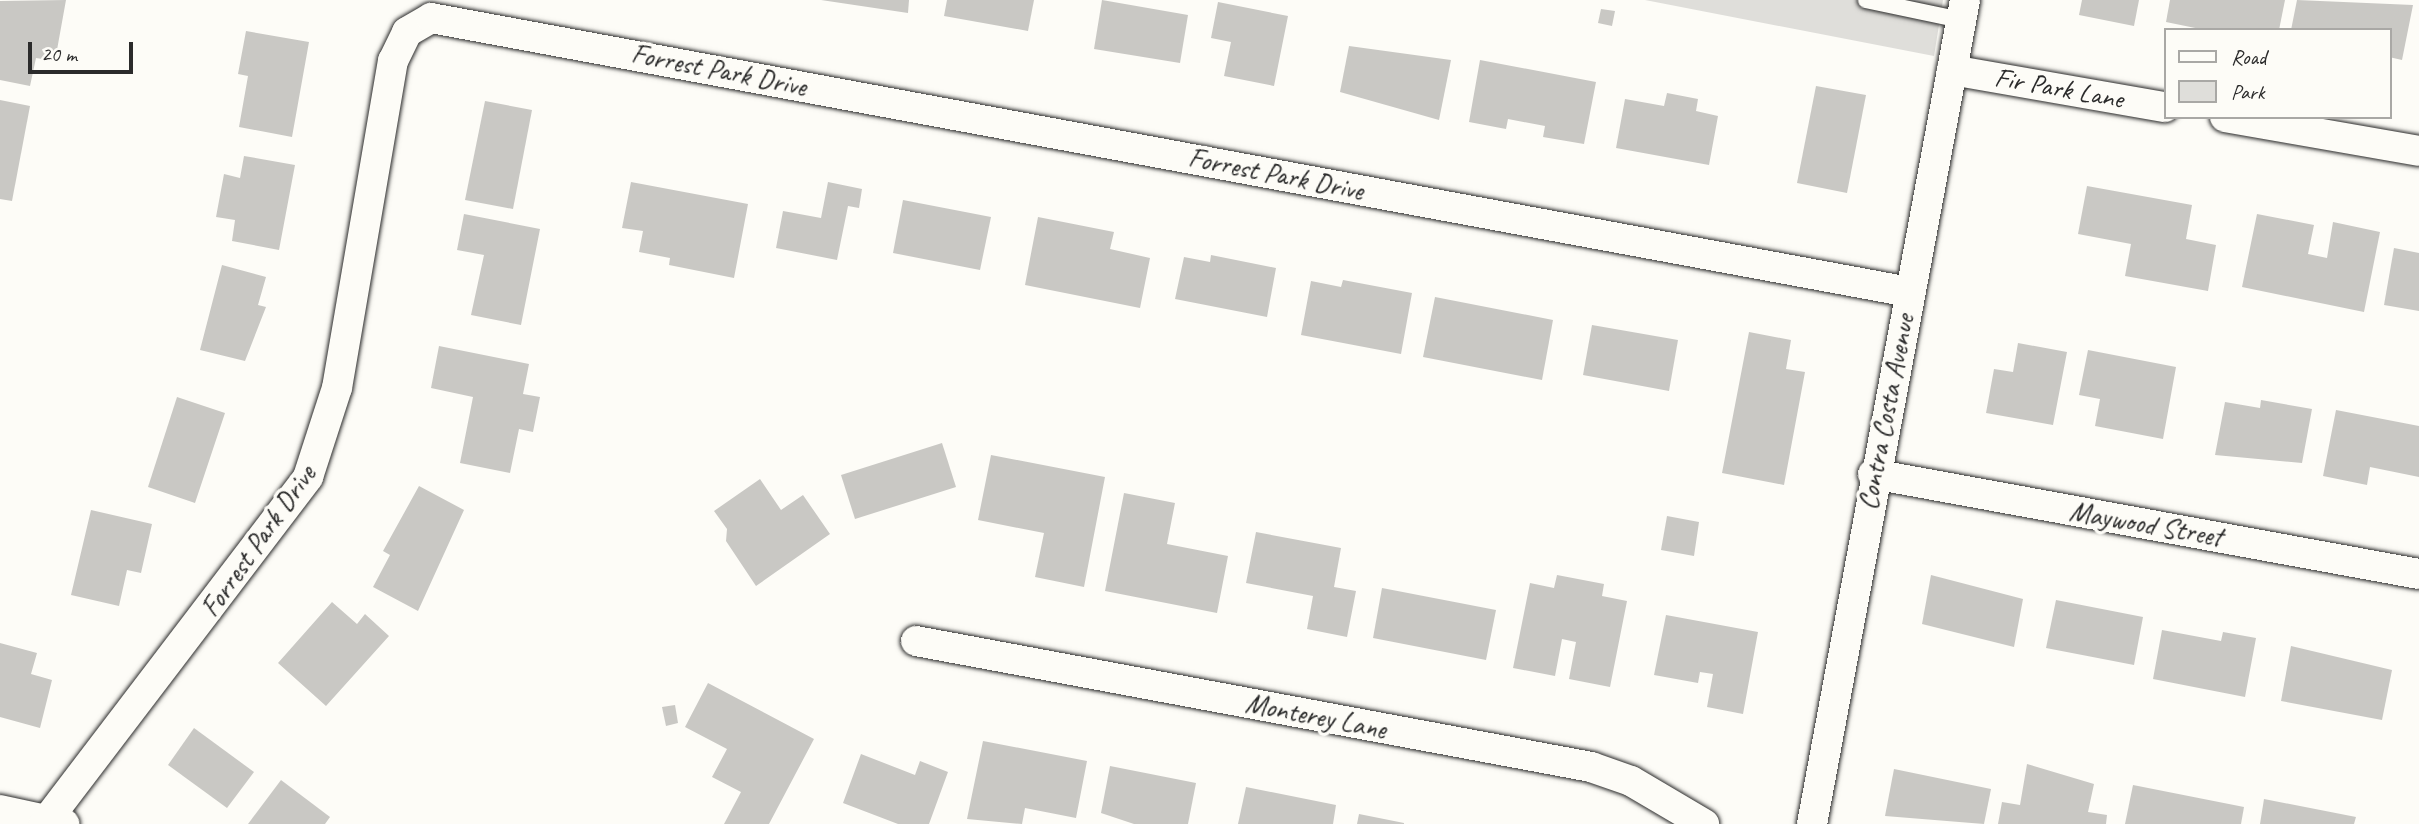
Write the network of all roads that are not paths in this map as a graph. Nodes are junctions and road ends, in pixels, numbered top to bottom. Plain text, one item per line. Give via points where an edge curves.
1 (1866, 0) edge
2 (1963, 10) edge
3 (1952, 70) junction
4 (2164, 107) edge
5 (2236, 119) edge
6 (2419, 151) edge
7 (1909, 292) junction
8 (1873, 474) junction
9 (2419, 574) edge
10 (916, 642) dead end
11 (0, 810) edge
12 (51, 823) edge
13 (1704, 824) edge
14 (1812, 824) edge

1 - 2 lane
2 - 3 street, Contra Costa Avenue
3 - 4 street, Fir Park Lane
3 - 7 street, Contra Costa Avenue
5 - 6 street
7 - 8 street, Contra Costa Avenue
7 - 12 street, Forrest Park Drive via 431,18 407,32 393,61 337,388 308,477
8 - 9 street, Maywood Street
8 - 14 street, Contra Costa Avenue
10 - 13 street, Monterey Lane via 1591,767 1631,781
11 - 12 street

